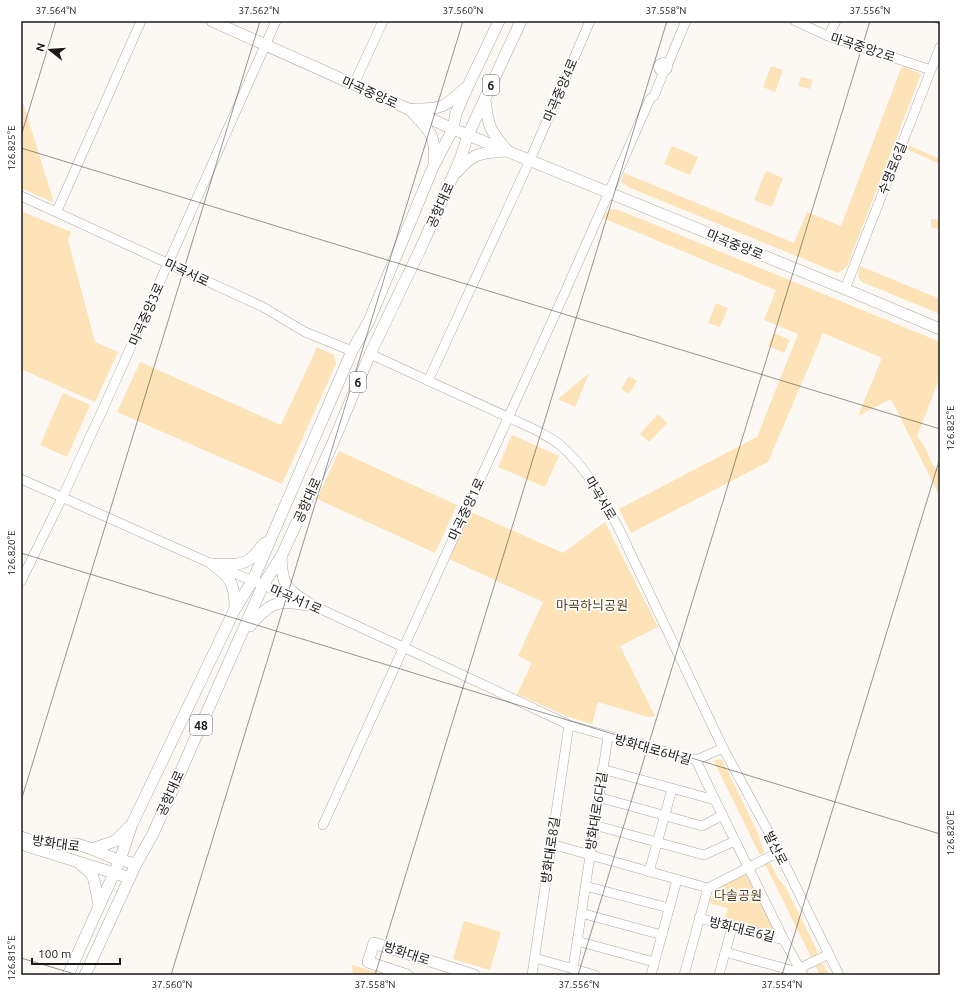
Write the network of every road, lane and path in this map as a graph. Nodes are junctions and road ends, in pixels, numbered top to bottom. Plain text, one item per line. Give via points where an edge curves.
1 (141, 21) edge
2 (212, 21) edge
3 (276, 21) edge
4 (383, 21) edge
5 (499, 21) edge
6 (521, 21) edge
7 (590, 21) edge
8 (680, 21) edge
9 (686, 21) edge
10 (795, 21) edge
11 (836, 21) edge
12 (828, 36) junction
13 (265, 44) junction
14 (940, 47) edge
15 (663, 67) junction
16 (931, 70) junction
17 (354, 84) junction
18 (468, 86) junction
19 (485, 99) junction
20 (409, 109) junction
21 (453, 129) junction
22 (468, 135) junction
23 (508, 151) junction
24 (530, 160) junction
25 (434, 165) junction
26 (452, 178) junction
27 (609, 192) junction
28 (21, 196) edge
29 (57, 211) junction
30 (169, 264) junction
31 (845, 289) junction
32 (940, 329) edge
33 (352, 351) junction
34 (370, 354) junction
35 (428, 381) junction
36 (508, 418) junction
37 (21, 479) edge
38 (62, 498) junction
39 (271, 537) junction
40 (281, 557) junction
41 (212, 564) junction
42 (253, 580) junction
43 (21, 581) edge
44 (263, 585) junction
45 (314, 606) junction
46 (235, 609) junction
47 (242, 634) junction
48 (403, 647) junction
49 (569, 725) junction
50 (608, 736) junction
51 (723, 748) junction
52 (696, 760) junction
53 (602, 770) junction
54 (672, 789) junction
55 (598, 797) junction
56 (715, 800) junction
57 (723, 815) junction
58 (665, 816) junction
59 (132, 824) junction
60 (323, 825) dead end
61 (594, 825) junction
62 (21, 837) edge
63 (735, 841) junction
64 (658, 842) junction
65 (551, 844) junction
66 (21, 845) edge
67 (92, 849) junction
68 (779, 852) junction
69 (589, 855) junction
70 (120, 860) junction
71 (77, 862) junction
72 (136, 864) junction
73 (749, 868) junction
74 (650, 872) junction
75 (114, 873) junction
76 (130, 878) junction
77 (677, 880) junction
78 (585, 886) junction
79 (708, 888) junction
80 (99, 904) junction
81 (669, 908) junction
82 (581, 913) junction
83 (699, 918) junction
84 (732, 927) junction
85 (662, 935) junction
86 (784, 940) junction
87 (577, 941) junction
88 (725, 952) junction
89 (829, 954) junction
90 (535, 958) junction
91 (654, 962) junction
92 (573, 969) junction
93 (801, 972) edge
94 (68, 975) edge
95 (85, 975) edge
96 (407, 975) edge
97 (474, 975) edge
98 (532, 975) edge
99 (595, 975) edge
100 (651, 975) edge
101 (684, 975) edge
102 (719, 975) edge
103 (839, 975) edge

1 - 29 street
2 - 13 main road, 마곡중앙로
3 - 13 street, 마곡중앙3로
4 - 17 street
5 - 18 main road, 공항대로 / 6
6 - 19 main road, 공항대로 / 6
7 - 24 street, 마곡중앙4로
8 - 15 street
9 - 15 street
10 - 12 street, 마곡중앙2로
11 - 12 street
12 - 16 street, 마곡중앙2로
13 - 17 main road, 마곡중앙로
13 - 30 street, 마곡중앙3로
14 - 16 street, 수명로6길
15 - 27 street via 649,94 649,102
16 - 31 street, 수명로6길
17 - 20 main road, 마곡중앙로
18 - 20 main road via 447,105
18 - 21 main road, 공항대로 / 6 via 456,113
19 - 22 main road, 공항대로 / 6
19 - 23 main road via 489,125
20 - 21 main road, 마곡중앙로
20 - 25 main road via 433,137
21 - 22 main road, 마곡중앙로
21 - 25 main road, 공항대로 / 6
22 - 23 main road, 마곡중앙로
22 - 26 main road, 공항대로 / 6
23 - 24 main road, 마곡중앙로
23 - 26 main road via 478,154 464,164
24 - 27 main road, 마곡중앙로
24 - 35 street
25 - 33 main road, 공항대로 / 6 via 369,321
26 - 34 main road, 공항대로 / 6
27 - 31 main road, 마곡중앙로
27 - 36 street, 마곡중앙1로
28 - 29 street, 마곡서로
29 - 30 street, 마곡서로
30 - 33 street, 마곡서로 via 263,307 305,332
30 - 38 street, 마곡중앙3로
31 - 32 main road, 마곡중앙로
33 - 39 main road, 공항대로 / 6
34 - 35 street, 마곡서로
34 - 40 main road, 공항대로 / 6
35 - 36 street, 마곡서로
36 - 48 street, 마곡중앙1로
36 - 51 street, 마곡서로 via 536,430 559,444 592,481 618,527
37 - 38 street, 마곡서1로
38 - 41 street, 마곡서1로
38 - 43 street, 마곡중앙3로
39 - 41 main road via 244,562
39 - 42 main road, 공항대로 / 6
40 - 44 main road, 공항대로 / 6
40 - 45 main road via 286,586
41 - 42 street, 마곡서1로
41 - 46 main road via 224,573 233,585
42 - 44 street, 마곡서1로
42 - 46 main road, 공항대로 / 48
44 - 45 street, 마곡서1로
44 - 47 main road, 공항대로 / 48
45 - 47 main road via 287,602 273,604
45 - 48 street, 마곡서1로
46 - 59 main road, 공항대로 / 48
47 - 72 main road, 공항대로 / 48 via 153,834
48 - 49 street, 마곡서1로
48 - 60 street, 마곡중앙1로
49 - 50 street, 방화대로6바길
49 - 65 street, 방화대로8길
50 - 52 street, 방화대로6바길
50 - 53 street, 방화대로6다길
51 - 52 street
51 - 68 street, 발산로
52 - 56 street, 방화대로6바길
53 - 54 street
53 - 55 street, 방화대로6다길
54 - 56 street
54 - 58 street
55 - 58 street
55 - 61 street, 방화대로6다길
56 - 57 street, 방화대로6바길
57 - 58 street via 702,826
57 - 63 street, 방화대로6바길
58 - 64 street
59 - 67 main road via 115,841
59 - 70 main road, 공항대로 / 48
61 - 64 street
61 - 69 street, 방화대로6다길
62 - 67 main road, 방화대로 via 38,843 77,844
63 - 64 street via 704,855
63 - 73 street, 방화대로6바길
64 - 74 street
65 - 69 street
65 - 90 street, 방화대로8길
66 - 71 main road, 방화대로
67 - 70 main road, 방화대로
68 - 73 street
68 - 89 street, 발산로
69 - 74 street
69 - 78 street, 방화대로6다길
70 - 72 main road, 방화대로
70 - 75 main road, 공항대로 / 48
71 - 75 main road, 방화대로
71 - 80 main road via 91,873
72 - 76 main road, 공항대로 / 48
73 - 79 street
73 - 86 street, 방화대로6바길
74 - 77 street
75 - 76 main road, 방화대로
75 - 80 main road, 공항대로 / 48
76 - 95 main road, 공항대로 / 48
77 - 79 street
77 - 81 street
78 - 81 street
78 - 82 street, 방화대로6다길
79 - 83 street, 방화대로6길
80 - 94 main road, 공항대로 / 48
81 - 85 street
82 - 85 street
82 - 87 street, 방화대로6다길
83 - 84 street, 방화대로6길
83 - 101 street, 방화대로6길
84 - 86 street, 방화대로6길
84 - 88 street
85 - 91 street
86 - 93 street, 방화대로6바길
87 - 91 street
87 - 92 street, 방화대로6다길
88 - 93 street
88 - 102 street
89 - 93 street
89 - 103 street, 발산로
90 - 92 street
90 - 98 street, 방화대로8길
91 - 100 street
92 - 99 street
96 - 97 main road, 방화대로 via 368,962 374,943

